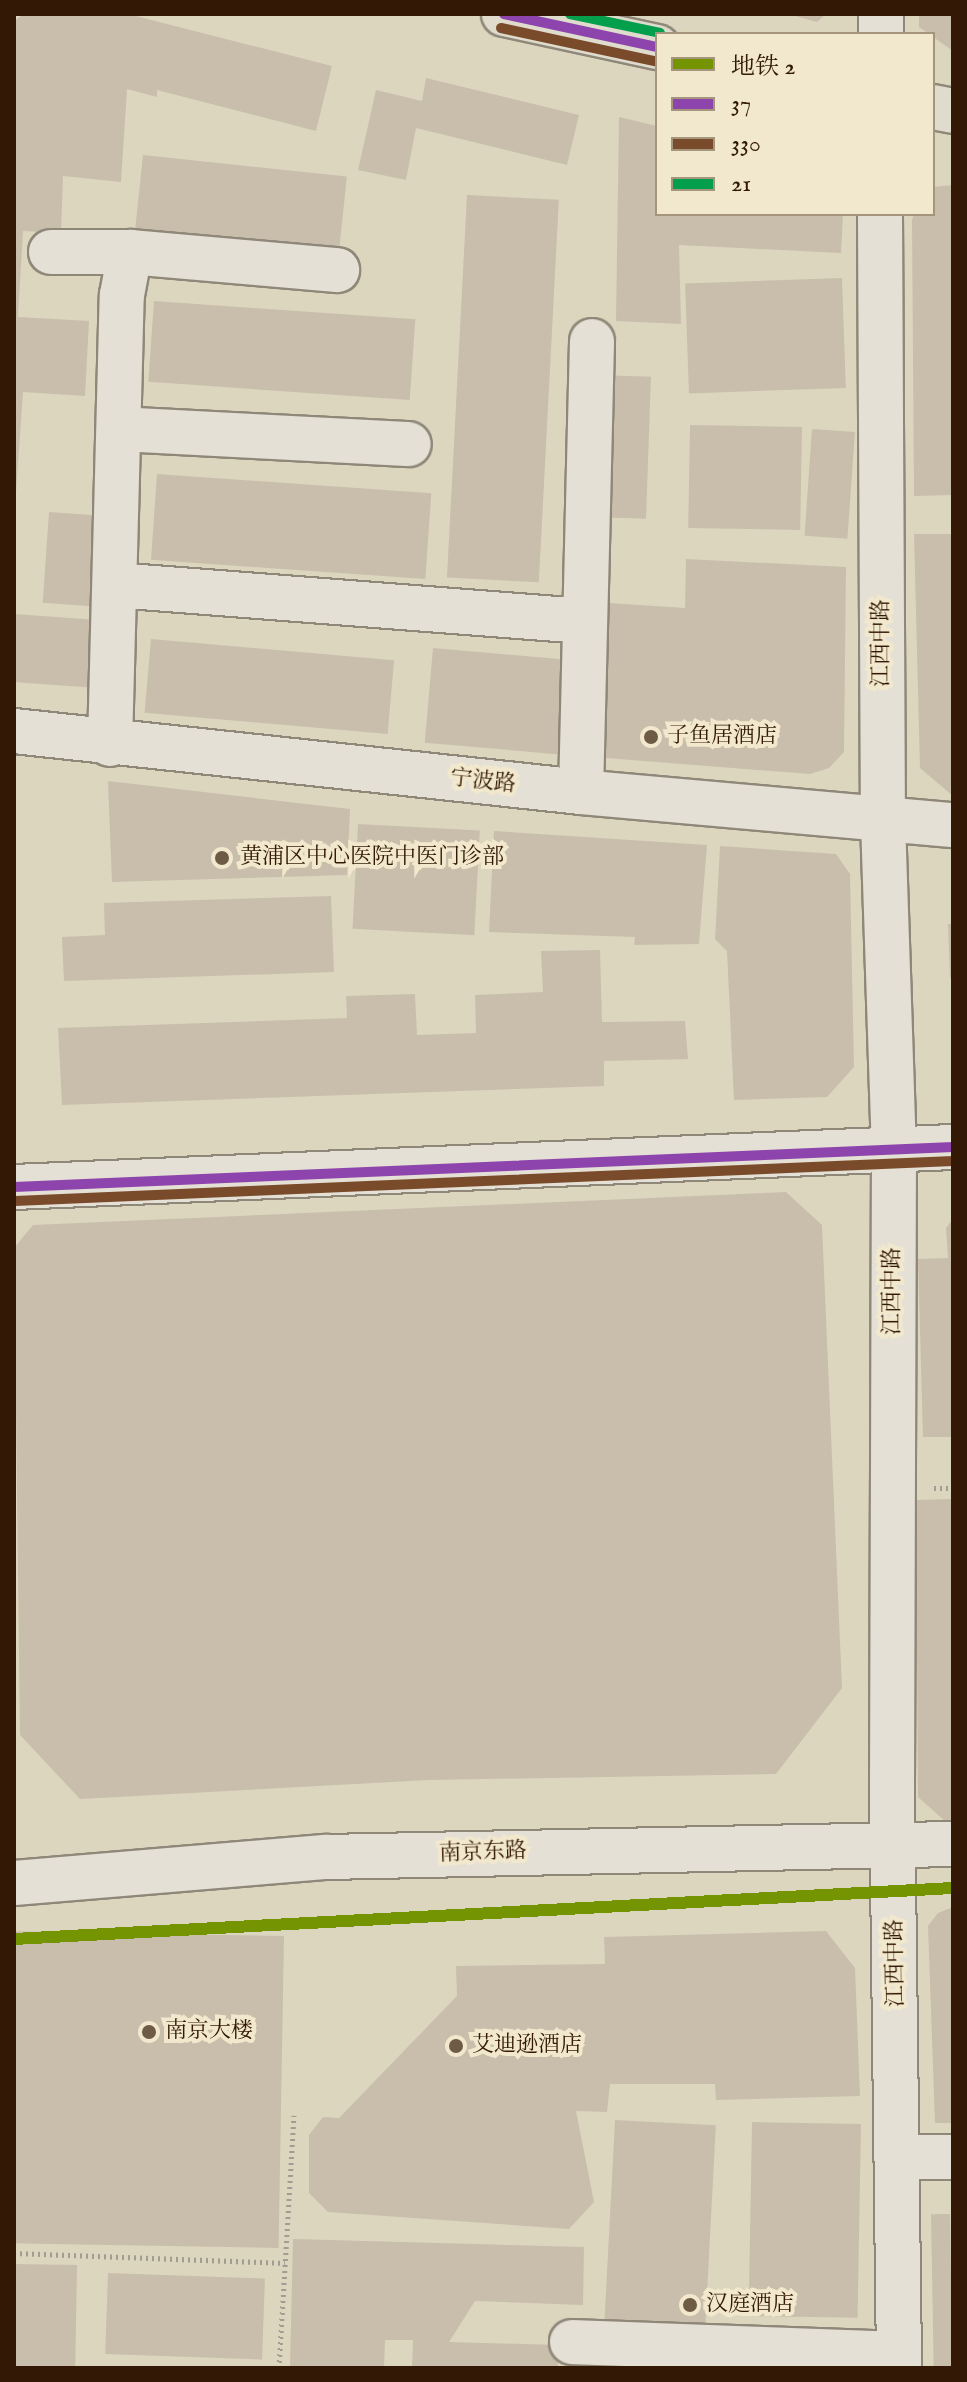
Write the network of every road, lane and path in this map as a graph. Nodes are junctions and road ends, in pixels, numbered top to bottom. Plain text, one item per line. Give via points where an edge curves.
1 (504, 14) edge
2 (655, 47) edge
3 (880, 216) edge
4 (51, 252) dead end
5 (130, 252) junction
6 (337, 270) dead end
7 (592, 341) dead end
8 (119, 429) junction
9 (409, 444) dead end
10 (115, 585) junction
11 (584, 621) junction
12 (14, 731) edge
13 (110, 744) junction
14 (581, 792) junction
15 (883, 821) junction
16 (953, 825) edge
17 (953, 1147) edge
18 (894, 1149) junction
19 (14, 1187) edge
20 (893, 1844) junction
21 (953, 1844) edge
22 (14, 1883) edge
23 (294, 2115) dead end
24 (898, 2157) junction
25 (953, 2157) edge
26 (14, 2253) edge
27 (285, 2263) junction
28 (572, 2342) dead end
29 (899, 2361) edge
30 (279, 2368) edge

1 - 2 main road
3 - 15 street, 江西中路
4 - 5 street
5 - 6 street
5 - 8 street via 122,295
7 - 11 street
8 - 9 street
8 - 10 street
10 - 11 street
10 - 13 street
11 - 14 street
12 - 13 street, 宁波路
13 - 14 street, 宁波路
14 - 15 street, 宁波路
15 - 16 street, 宁波路
15 - 18 street, 江西中路
17 - 18 street
18 - 19 street
18 - 20 street, 江西中路
20 - 21 street, 南京东路
20 - 22 street, 南京东路 via 326,1857
20 - 24 street, 江西中路
23 - 27 path
24 - 25 street
24 - 29 street, 江西中路
26 - 27 path
27 - 30 path
28 - 29 street

